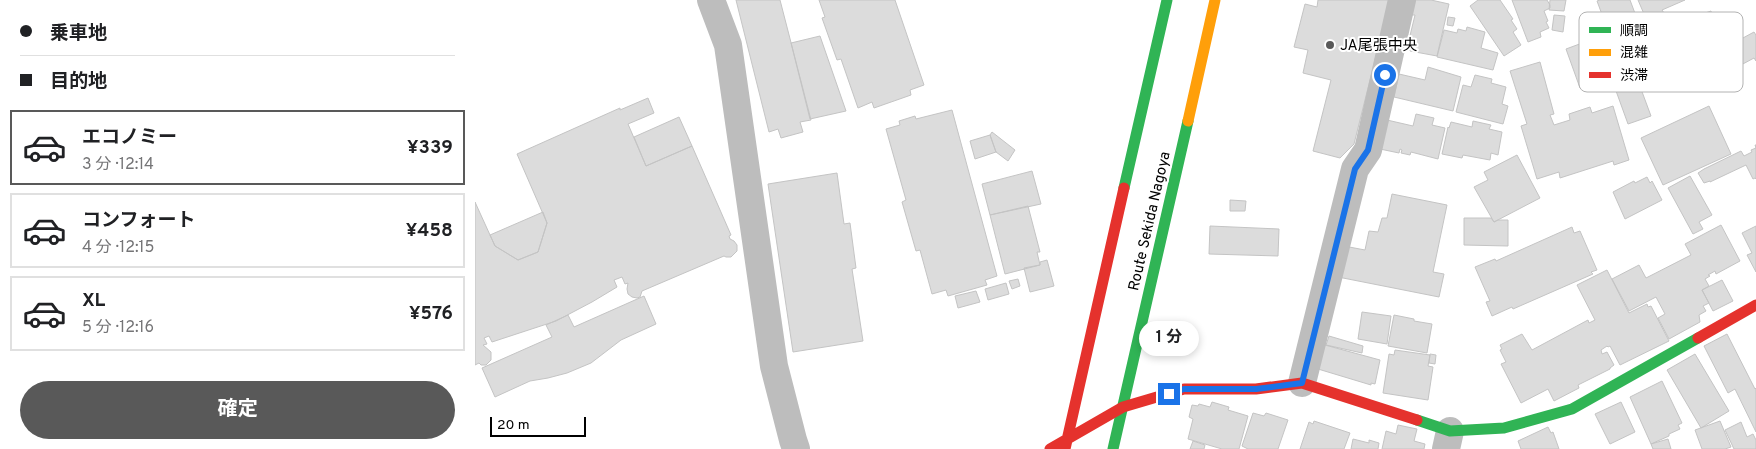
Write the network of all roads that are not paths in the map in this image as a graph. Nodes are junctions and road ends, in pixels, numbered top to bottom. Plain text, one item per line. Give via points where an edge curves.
1 (711, 0) edge
2 (1167, 0) edge
3 (1215, 0) edge
4 (1402, 0) edge
5 (1756, 304) edge
6 (1302, 383) junction
7 (1123, 407) junction
8 (1448, 440) edge
9 (1066, 444) edge
10 (796, 449) edge
11 (1050, 449) edge
12 (1113, 449) edge

1 - 10 street via 728,45 774,366
2 - 9 main road, Route Sekida Nagoya
3 - 7 main road, Route Sekida Nagoya
4 - 6 street via 1368,150 1355,169
5 - 8 main road via 1572,409
6 - 7 main road via 1256,389 1184,389
6 - 8 main road
7 - 9 main road
7 - 12 main road, Route Sekida Nagoya
9 - 11 main road

